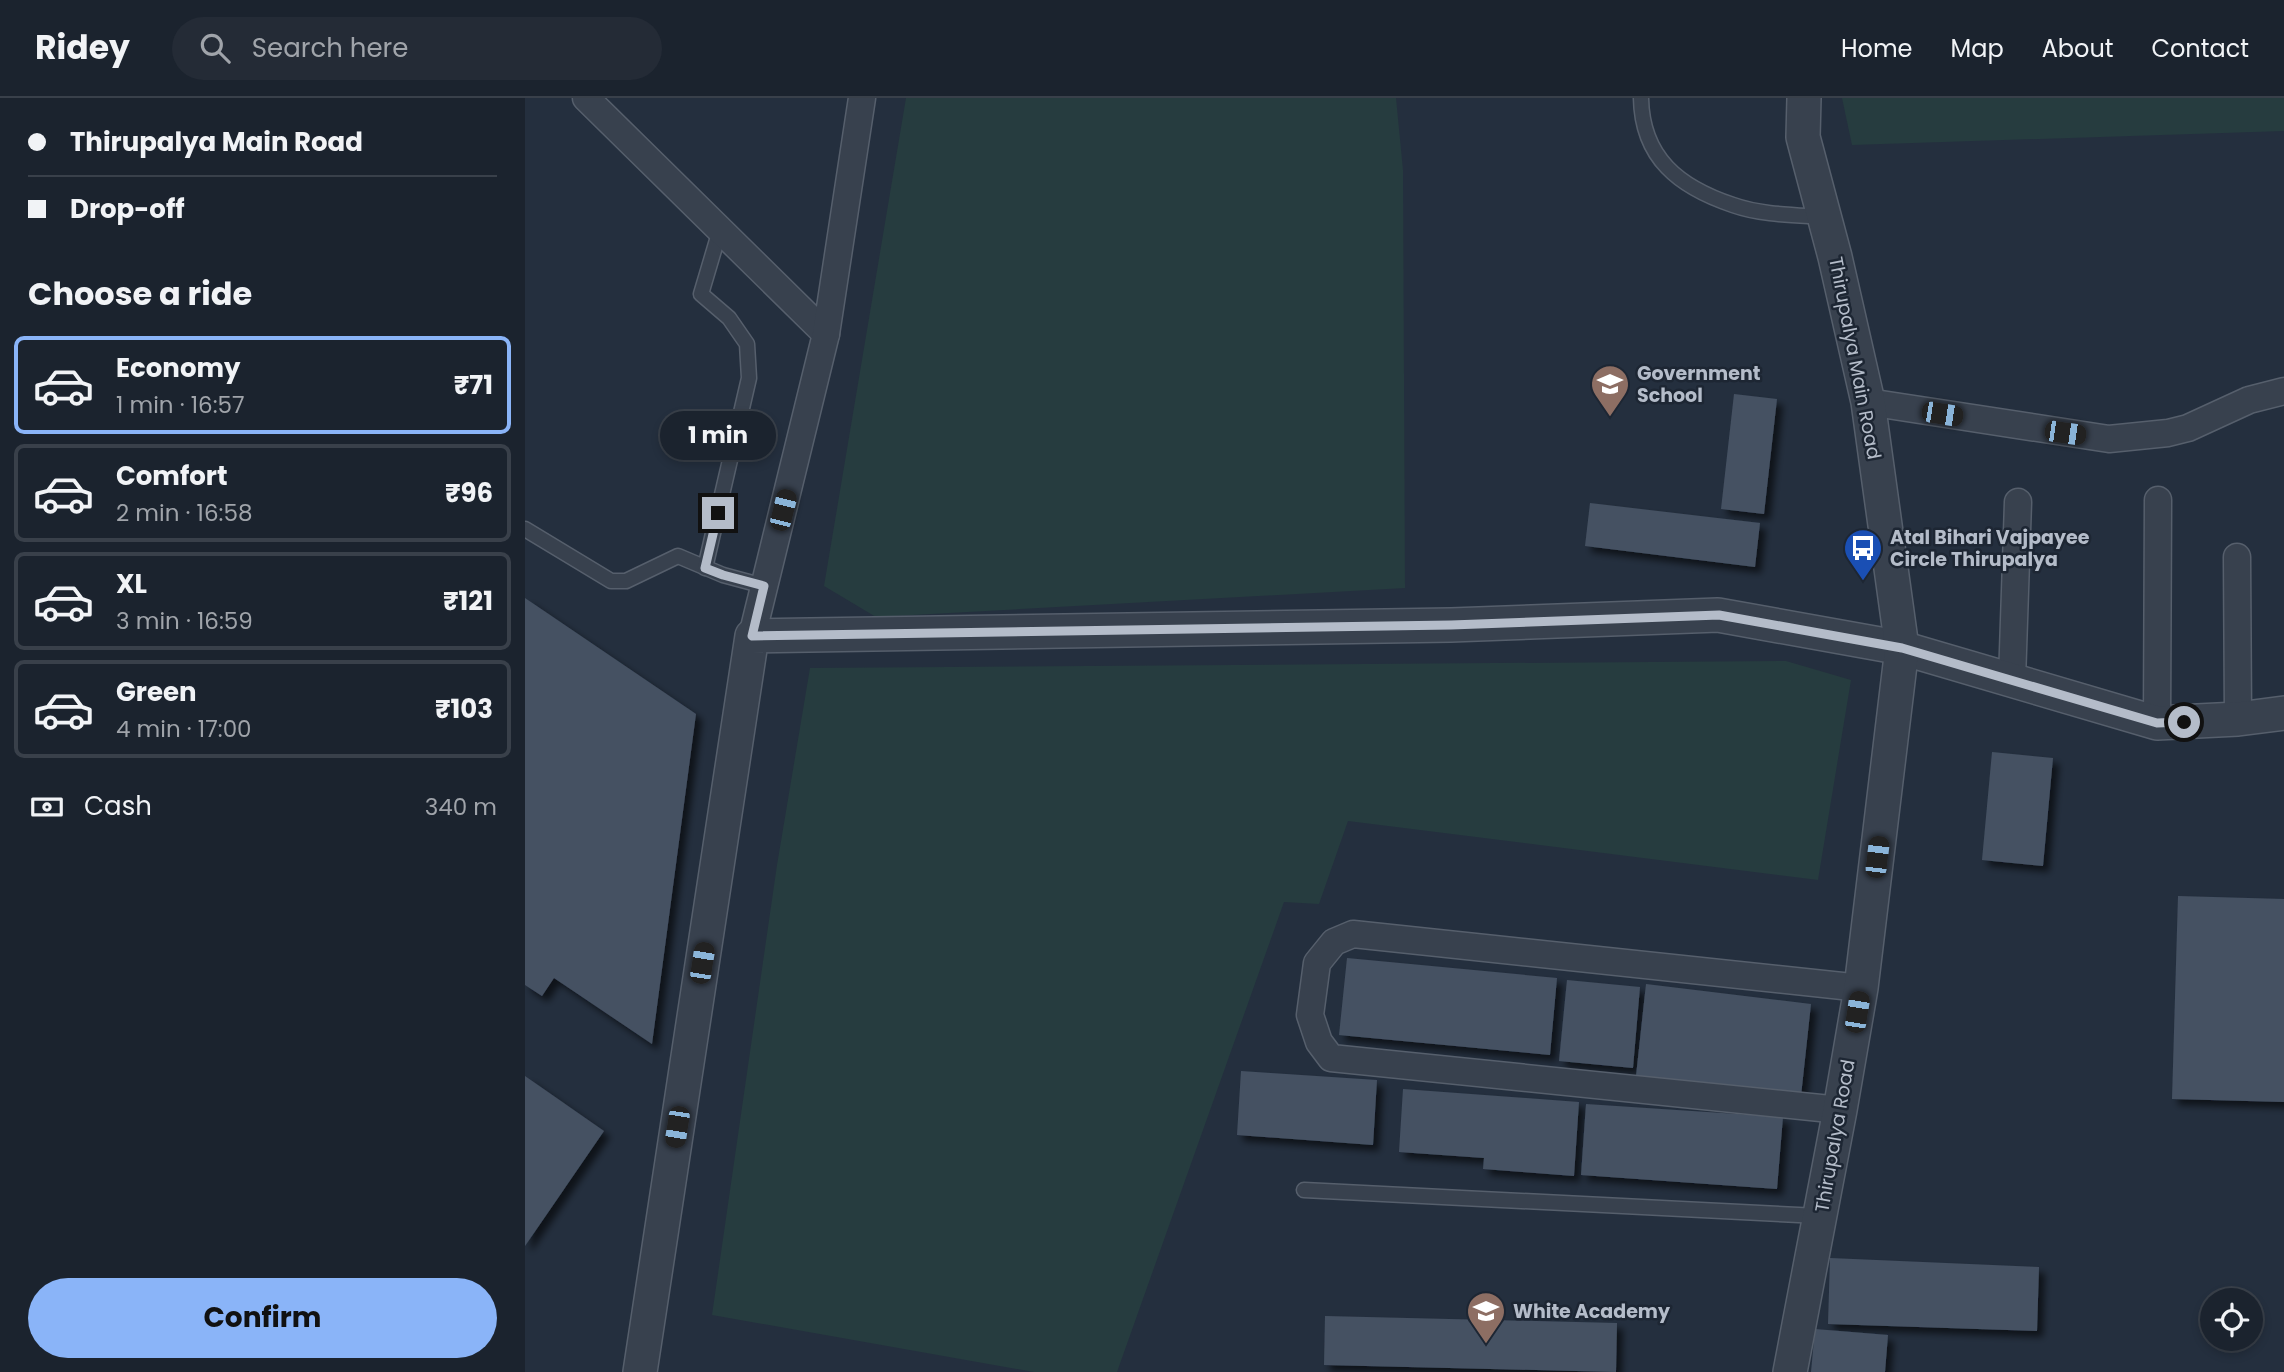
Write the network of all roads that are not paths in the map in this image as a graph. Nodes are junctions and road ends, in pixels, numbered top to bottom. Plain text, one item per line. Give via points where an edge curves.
1 (586, 98) edge
2 (862, 98) edge
3 (1641, 98) edge
4 (1804, 98) edge
5 (1825, 217) junction
6 (720, 230) junction
7 (826, 334) junction
8 (2284, 391) edge
9 (1868, 402) junction
10 (2158, 500) dead end
11 (2018, 502) dead end
12 (525, 529) edge
13 (2237, 556) dead end
14 (705, 568) junction
15 (764, 586) junction
16 (752, 636) junction
17 (1902, 648) junction
18 (2012, 680) junction
19 (2284, 713) edge
20 (2238, 719) junction
21 (2157, 723) junction
22 (1861, 988) junction
23 (1840, 1110) junction
24 (1304, 1190) dead end
25 (1821, 1216) junction
26 (640, 1372) edge
27 (1790, 1372) edge

1 - 6 street
2 - 7 street
3 - 5 lane via 1641,115 1652,150 1672,175 1734,206
4 - 5 street, Thirupalya Main Road via 1803,136
5 - 9 street, Thirupalya Main Road
6 - 7 street
6 - 14 lane via 701,294 729,318 747,344 749,377
7 - 15 street
8 - 9 street via 2249,400 2188,428 2109,439
9 - 17 street, Thirupalya Main Road
10 - 21 street
11 - 18 street
12 - 14 lane via 611,581 626,581 678,556
13 - 20 street
14 - 15 lane
15 - 16 street
16 - 17 street via 1451,625 1719,615
16 - 26 street
17 - 18 street
17 - 22 street, Thirupalya Road
18 - 21 street
19 - 20 street
20 - 21 street
22 - 23 street, Thirupalya Road
22 - 23 street via 1353,934 1334,942 1317,963 1310,1014 1319,1042 1331,1058
23 - 25 street, Thirupalya Road
24 - 25 lane
25 - 27 street, Thirupalya Road

